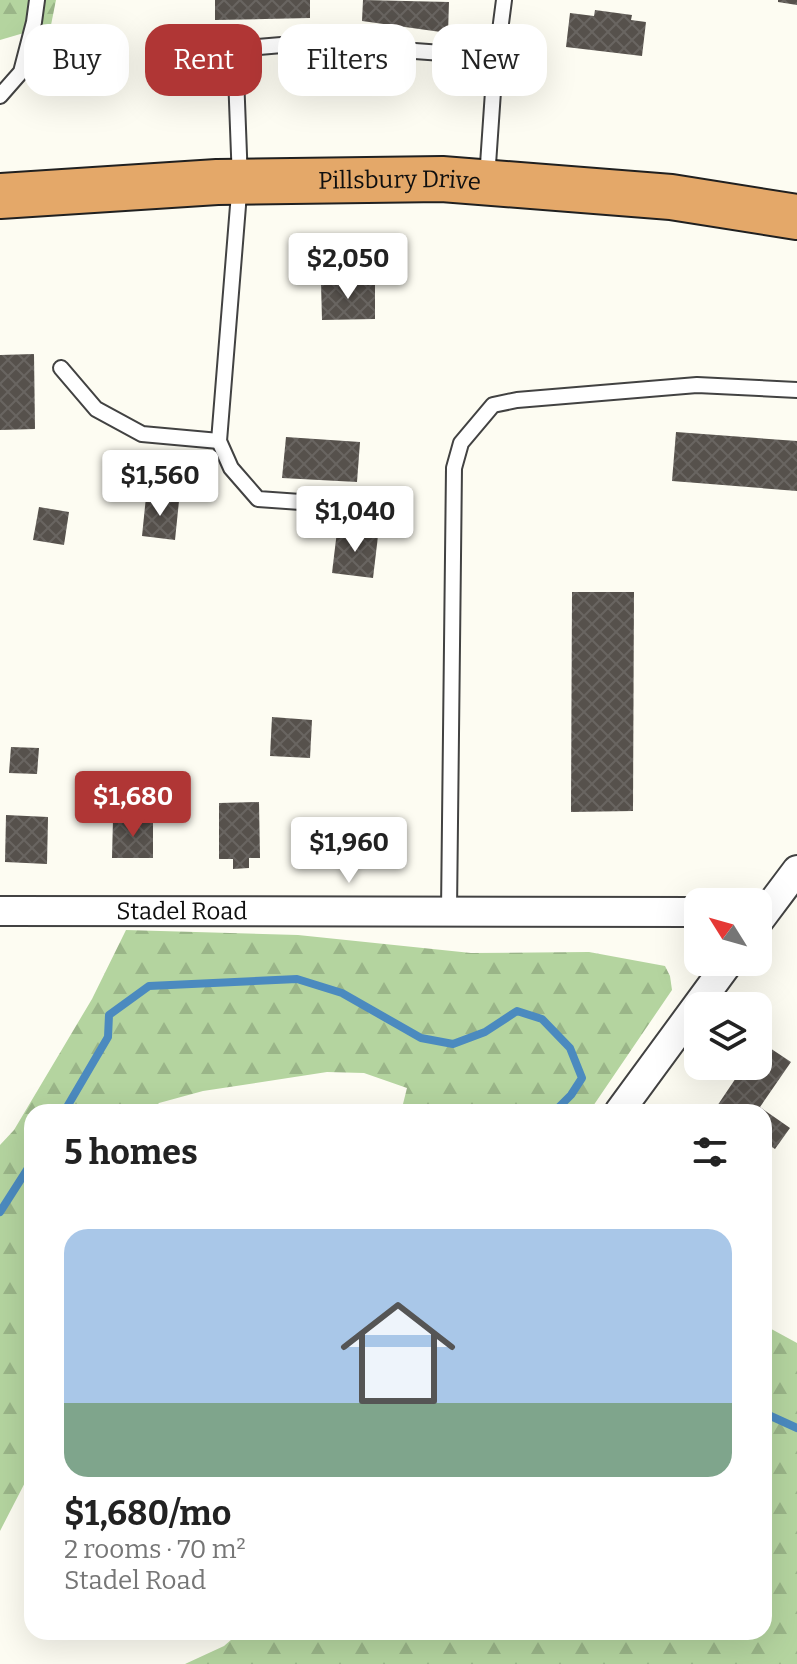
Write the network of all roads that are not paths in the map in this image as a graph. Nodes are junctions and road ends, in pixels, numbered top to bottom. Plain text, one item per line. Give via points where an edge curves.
1 (37, 0) edge
2 (504, 0) edge
3 (501, 24) edge
4 (432, 52) edge
5 (0, 96) edge
6 (494, 96) edge
7 (240, 181) junction
8 (486, 183) junction
9 (0, 196) edge
10 (797, 217) edge
11 (61, 368) dead end
12 (797, 390) edge
13 (219, 441) junction
14 (343, 505) dead end
15 (797, 870) edge
16 (772, 901) edge
17 (0, 911) edge
18 (449, 911) junction
19 (684, 912) edge
20 (719, 976) edge
21 (625, 1104) edge

1 - 5 lane via 21,72
2 - 3 lane
4 - 7 lane via 305,43 235,49
6 - 8 lane
7 - 8 highway, Pillsbury Drive
7 - 9 highway, Pillsbury Drive
7 - 13 lane
8 - 10 highway, Pillsbury Drive via 671,197
11 - 13 lane via 96,409 142,434
12 - 18 lane via 697,385 517,400 493,405 461,443 454,468
13 - 14 lane via 231,468 258,499
15 - 16 street
17 - 18 street, Stadel Road
18 - 19 street, Stadel Road
20 - 21 street

